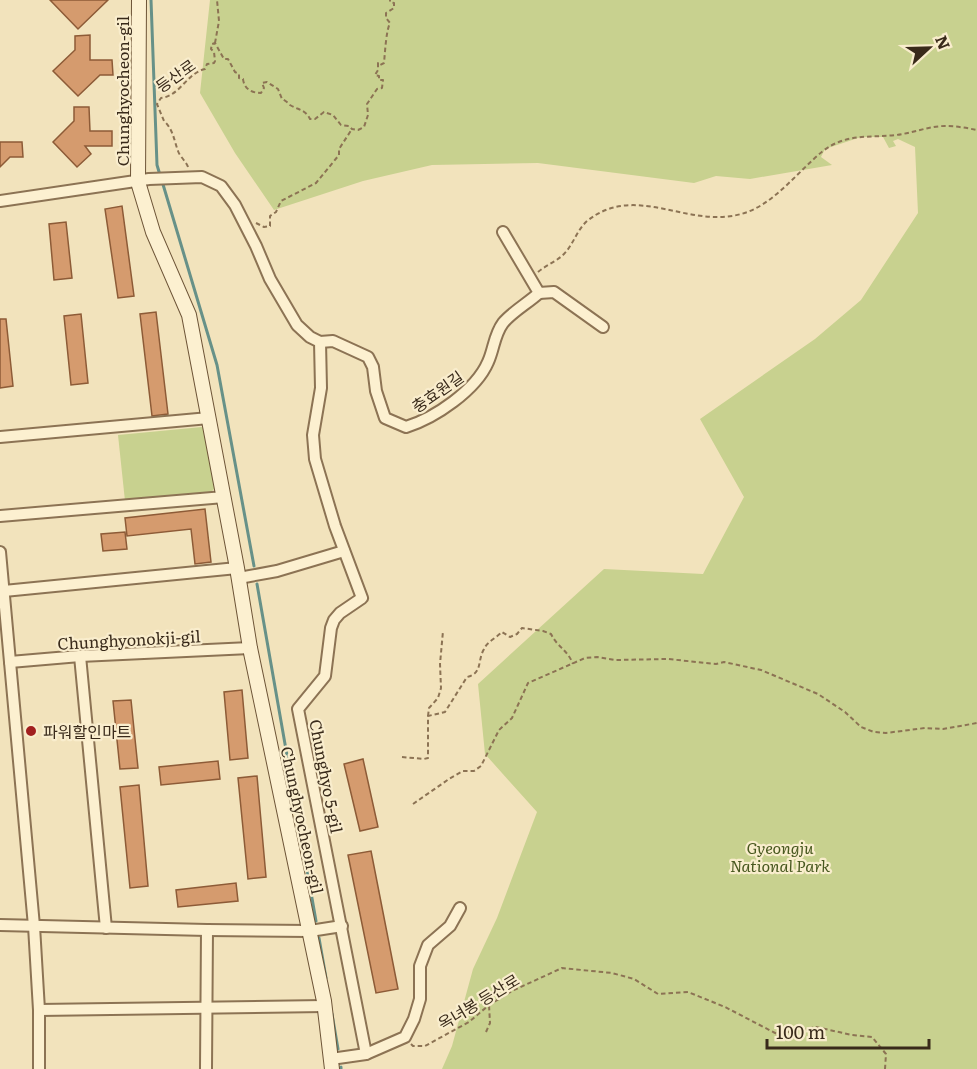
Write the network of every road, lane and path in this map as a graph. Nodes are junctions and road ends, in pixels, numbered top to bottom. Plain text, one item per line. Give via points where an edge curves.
1 (138, 0) edge
2 (217, 0) edge
3 (390, 0) edge
4 (215, 43) junction
5 (352, 129) junction
6 (977, 130) edge
7 (200, 177) junction
8 (138, 182) junction
9 (0, 201) edge
10 (241, 217) junction
11 (503, 232) dead end
12 (534, 282) junction
13 (539, 293) junction
14 (603, 327) dead end
15 (320, 342) junction
16 (209, 418) junction
17 (0, 437) edge
18 (224, 497) junction
19 (0, 516) edge
20 (344, 551) junction
21 (0, 552) edge
22 (238, 573) junction
23 (4, 591) junction
24 (443, 631) dead end
25 (250, 648) junction
26 (80, 656) junction
27 (10, 662) junction
28 (573, 664) junction
29 (428, 716) junction
30 (977, 723) edge
31 (402, 757) dead end
32 (414, 804) dead end
33 (460, 908) dead end
34 (0, 925) edge
35 (34, 926) junction
36 (342, 926) junction
37 (106, 928) junction
38 (207, 930) junction
39 (310, 931) junction
40 (489, 1005) junction
41 (324, 1006) junction
42 (206, 1008) junction
43 (39, 1010) junction
44 (486, 1032) dead end
45 (405, 1037) junction
46 (366, 1054) junction
47 (331, 1064) edge
48 (39, 1069) edge
49 (207, 1069) edge
50 (885, 1069) edge

1 - 8 street, Chunghyocheon-gil
2 - 4 path
3 - 5 path via 394,8 386,18 390,23 384,63 378,63 375,75 383,80 382,88 367,104 364,127
4 - 5 path via 250,91 261,93 262,83 267,82 278,89 282,99 310,119 324,112 333,114 341,125
4 - 7 path, 등산로 via 215,61 156,104 188,167
5 - 10 path via 339,154 316,183 281,201 270,216 270,226
6 - 12 path via 944,126 898,135 848,138 824,150 780,191 740,215 705,218 636,204 612,208 586,222 564,254 538,272
7 - 8 street, Chunghyocheon-gil
7 - 10 street via 221,186
8 - 9 street
8 - 16 street, Chunghyocheon-gil via 153,232 189,315
10 - 15 street via 297,325
11 - 12 street
12 - 13 street
13 - 14 street via 554,292
13 - 15 street, 충효원길 via 504,322 476,384 424,422 406,427 386,418 368,357 333,341
15 - 20 street via 321,388 313,435 315,459
16 - 17 street
16 - 18 street, Chunghyocheon-gil
18 - 19 street
18 - 22 street, Chunghyocheon-gil
20 - 22 street via 277,571
20 - 36 street, Chunghyo 5-gil via 362,598 334,621 325,676 298,709
21 - 23 street
22 - 23 street
22 - 25 street, Chunghyocheon-gil
23 - 27 street
24 - 29 path via 441,688
25 - 26 street, Chunghyonokji-gil
25 - 39 street, Chunghyocheon-gil
26 - 27 street, Chunghyonokji-gil
26 - 37 street
27 - 35 street
28 - 29 path via 570,654 556,644 551,634 522,628 510,637 502,632 485,646 479,669 467,676 445,712
28 - 30 path via 597,657 741,665 818,694 861,728 874,732 943,729
28 - 32 path via 528,683 512,718 499,730 481,766 448,778
29 - 31 path via 428,758
33 - 45 street via 450,926 428,945 420,966 420,999
34 - 35 street
35 - 37 street
35 - 43 street
36 - 39 street
36 - 46 street, Chunghyo 5-gil
37 - 38 street
38 - 39 street
38 - 42 street
39 - 41 street, Chunghyocheon-gil
40 - 44 path
40 - 45 path, 옥녀봉 등산로 via 469,1022 425,1046 413,1046
40 - 50 path, 옥녀봉 등산로 via 562,968 612,973 634,979 658,994 688,992 777,1035 816,1027 872,1037 886,1054
41 - 42 street
41 - 47 street, Chunghyocheon-gil
42 - 43 street
42 - 49 street
43 - 48 street
45 - 46 street
46 - 47 street

